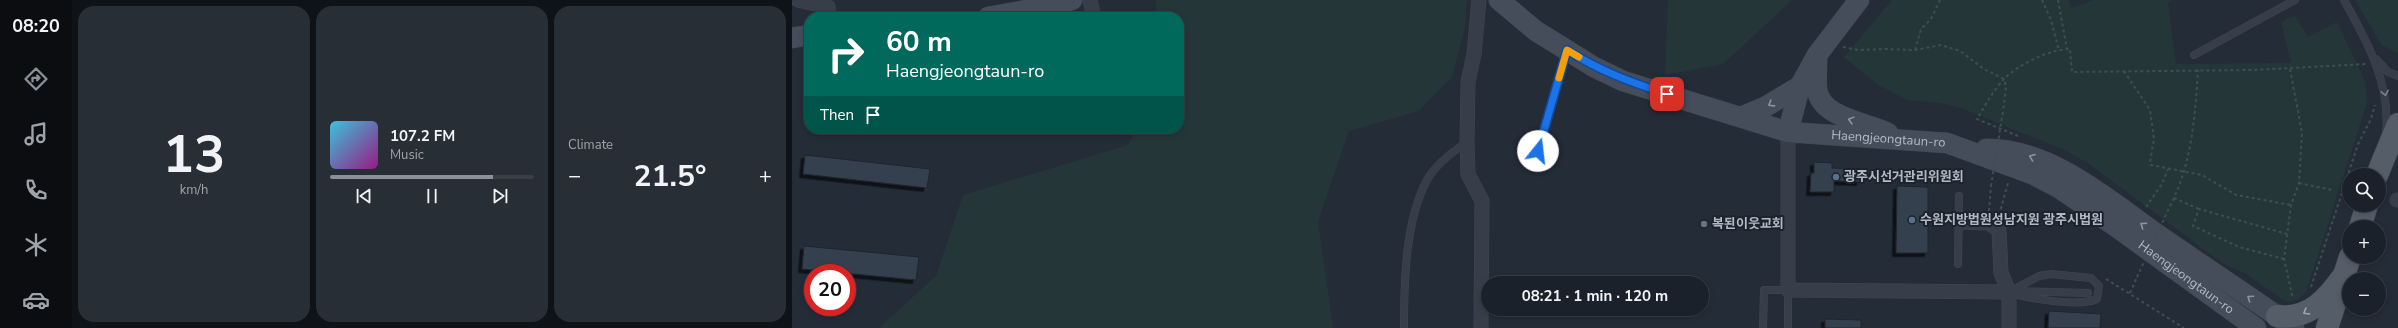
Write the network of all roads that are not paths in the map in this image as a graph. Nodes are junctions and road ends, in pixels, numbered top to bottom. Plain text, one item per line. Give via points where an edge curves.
1 (798, 0) edge
2 (1072, 0) edge
3 (1090, 0) edge
4 (1479, 0) edge
5 (1499, 0) edge
6 (1858, 0) edge
7 (2295, 0) edge
8 (2344, 0) edge
9 (830, 8) edge
10 (1016, 12) edge
11 (1093, 12) edge
12 (804, 36) edge
13 (792, 38) edge
14 (1822, 49) junction
15 (1567, 50) junction
16 (2194, 55) dead end
17 (2373, 56) junction
18 (2398, 76) edge
19 (1800, 86) junction
20 (1741, 117) junction
21 (2398, 124) edge
22 (1788, 132) junction
23 (1900, 139) junction
24 (1467, 142) junction
25 (1968, 150) junction
26 (1538, 151) dead end
27 (2379, 168) edge
28 (2380, 168) edge
29 (1959, 196) dead end
30 (1959, 222) junction
31 (1958, 264) dead end
32 (2347, 266) edge
33 (1788, 290) junction
34 (2009, 292) junction
35 (2088, 293) dead end
36 (2290, 320) edge
37 (1404, 328) edge
38 (1481, 328) edge
39 (1763, 328) edge
40 (1788, 328) edge
41 (2009, 328) edge
42 (2231, 328) edge
43 (2256, 328) edge
44 (2327, 328) edge
45 (2343, 328) edge

1 - 9 street
2 - 10 street
3 - 11 street
4 - 24 street via 1474,54 1468,82
5 - 15 street, Haengjeongtaun-ro via 1536,31
6 - 14 street
7 - 16 lane
8 - 17 lane
12 - 13 street
14 - 19 street
23 -> 14 street via 1874,126 1845,118 1825,106 1817,90
15 - 20 street, Haengjeongtaun-ro via 1623,81
15 - 26 lane
17 - 18 lane via 2388,72
17 -> 27 lane via 2387,103 2386,131
19 -> 20 street via 1765,107
19 - 22 street
20 - 22 street, Haengjeongtaun-ro
21 - 28 main road
22 - 23 street, Haengjeongtaun-ro
22 - 33 street
23 - 25 street, Haengjeongtaun-ro via 1947,143
24 - 37 lane via 1448,155 1427,180 1412,224 1404,285
24 - 38 street via 1468,174 1482,200
36 -> 25 street via 2082,182 2032,157 2016,152 2001,149
25 - 42 street via 2012,172 2061,203
25 - 43 street, Haengjeongtaun-ro via 2032,174 2059,188
29 - 30 lane
30 - 31 lane
30 - 34 street via 1988,223 1999,230 2001,274
32 -> 36 main road via 2331,293
32 - 44 main road
32 - 45 main road
33 - 34 street
33 - 39 lane via 1764,290
33 - 40 lane
34 - 34 lane via 2033,299 2088,302 2097,299 2099,286 2091,278 2051,274 2039,276
34 - 35 lane
34 - 41 street

